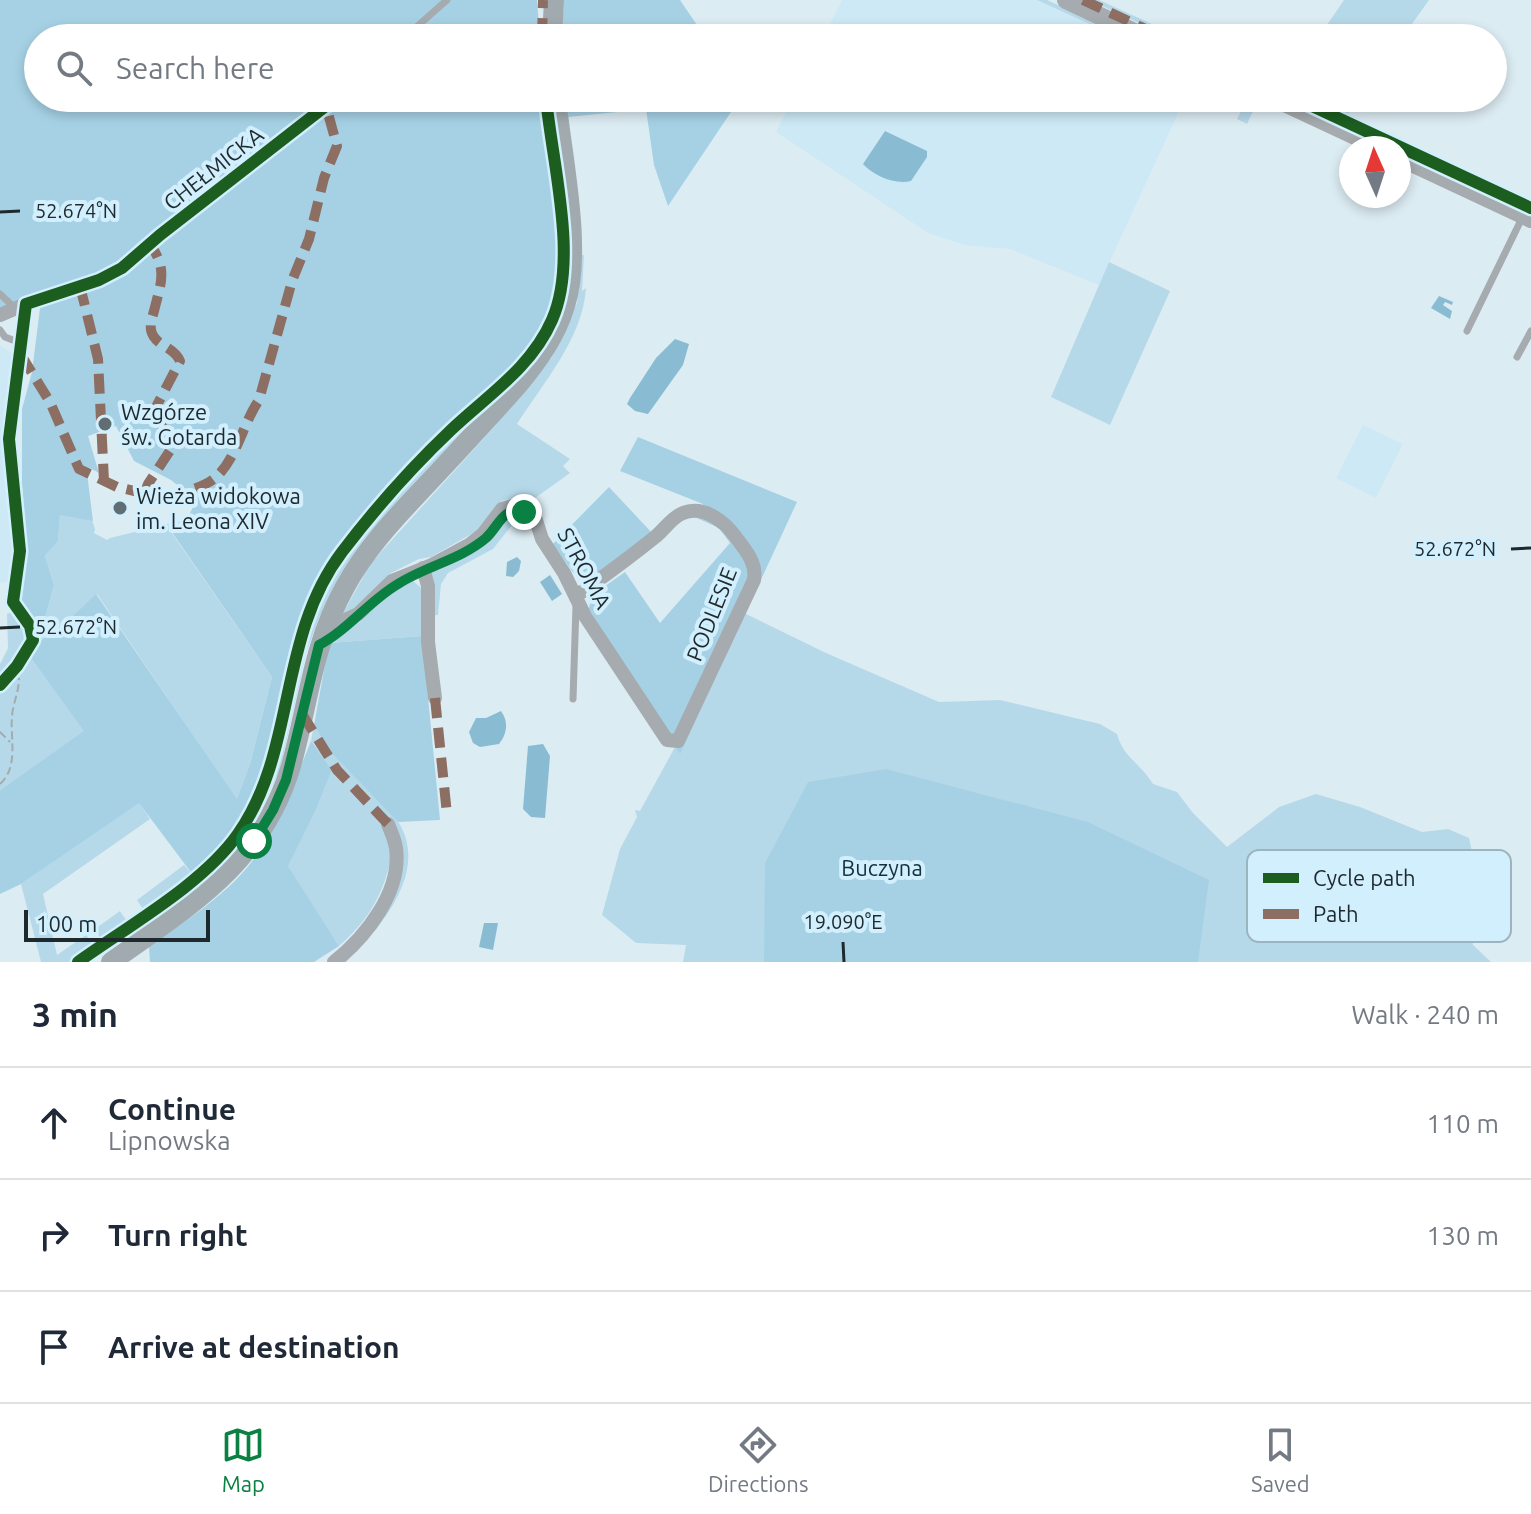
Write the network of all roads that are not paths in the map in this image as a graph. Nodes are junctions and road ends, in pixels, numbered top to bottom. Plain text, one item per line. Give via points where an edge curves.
1 (447, 0) edge
2 (554, 0) edge
3 (1066, 0) edge
4 (420, 24) edge
5 (553, 24) edge
6 (1117, 24) edge
7 (318, 112) edge
8 (557, 112) edge
9 (1304, 112) edge
10 (1355, 136) edge
11 (1411, 163) edge
12 (1527, 217) edge
13 (0, 294) edge
14 (21, 306) junction
15 (0, 315) edge
16 (0, 330) edge
17 (1467, 331) dead end
18 (1531, 331) edge
19 (23, 344) junction
20 (1517, 357) dead end
21 (423, 568) junction
22 (576, 596) junction
23 (325, 629) junction
24 (0, 685) edge
25 (435, 698) dead end
26 (573, 699) dead end
27 (663, 734) joint
28 (388, 824) dead end
29 (111, 962) edge
30 (334, 962) edge

1 - 4 lane
2 - 5 main road
3 - 6 street
7 - 14 lane, CHEŁMICKA via 122,268
8 - 23 main road via 572,266 555,333 518,385 376,541
9 - 10 street
11 - 12 street
12 - 17 lane
13 - 14 lane
14 - 15 street, CHEŁMICKA
14 - 19 lane
16 - 19 lane
18 - 20 lane
19 - 24 lane via 9,439 20,551 13,602 33,640
21 - 22 street, STROMA via 469,545 502,509 518,504 535,517
21 - 23 street, STROMA via 392,581 358,614
21 - 25 street
22 - 26 lane
22 - 27 street, STROMA via 604,648
22 - 27 street, PODLESIE via 687,512 723,521 750,556 754,580 681,738 673,742
23 - 29 main road via 286,780 254,841 219,883
28 - 30 street via 396,846 391,884 378,913

